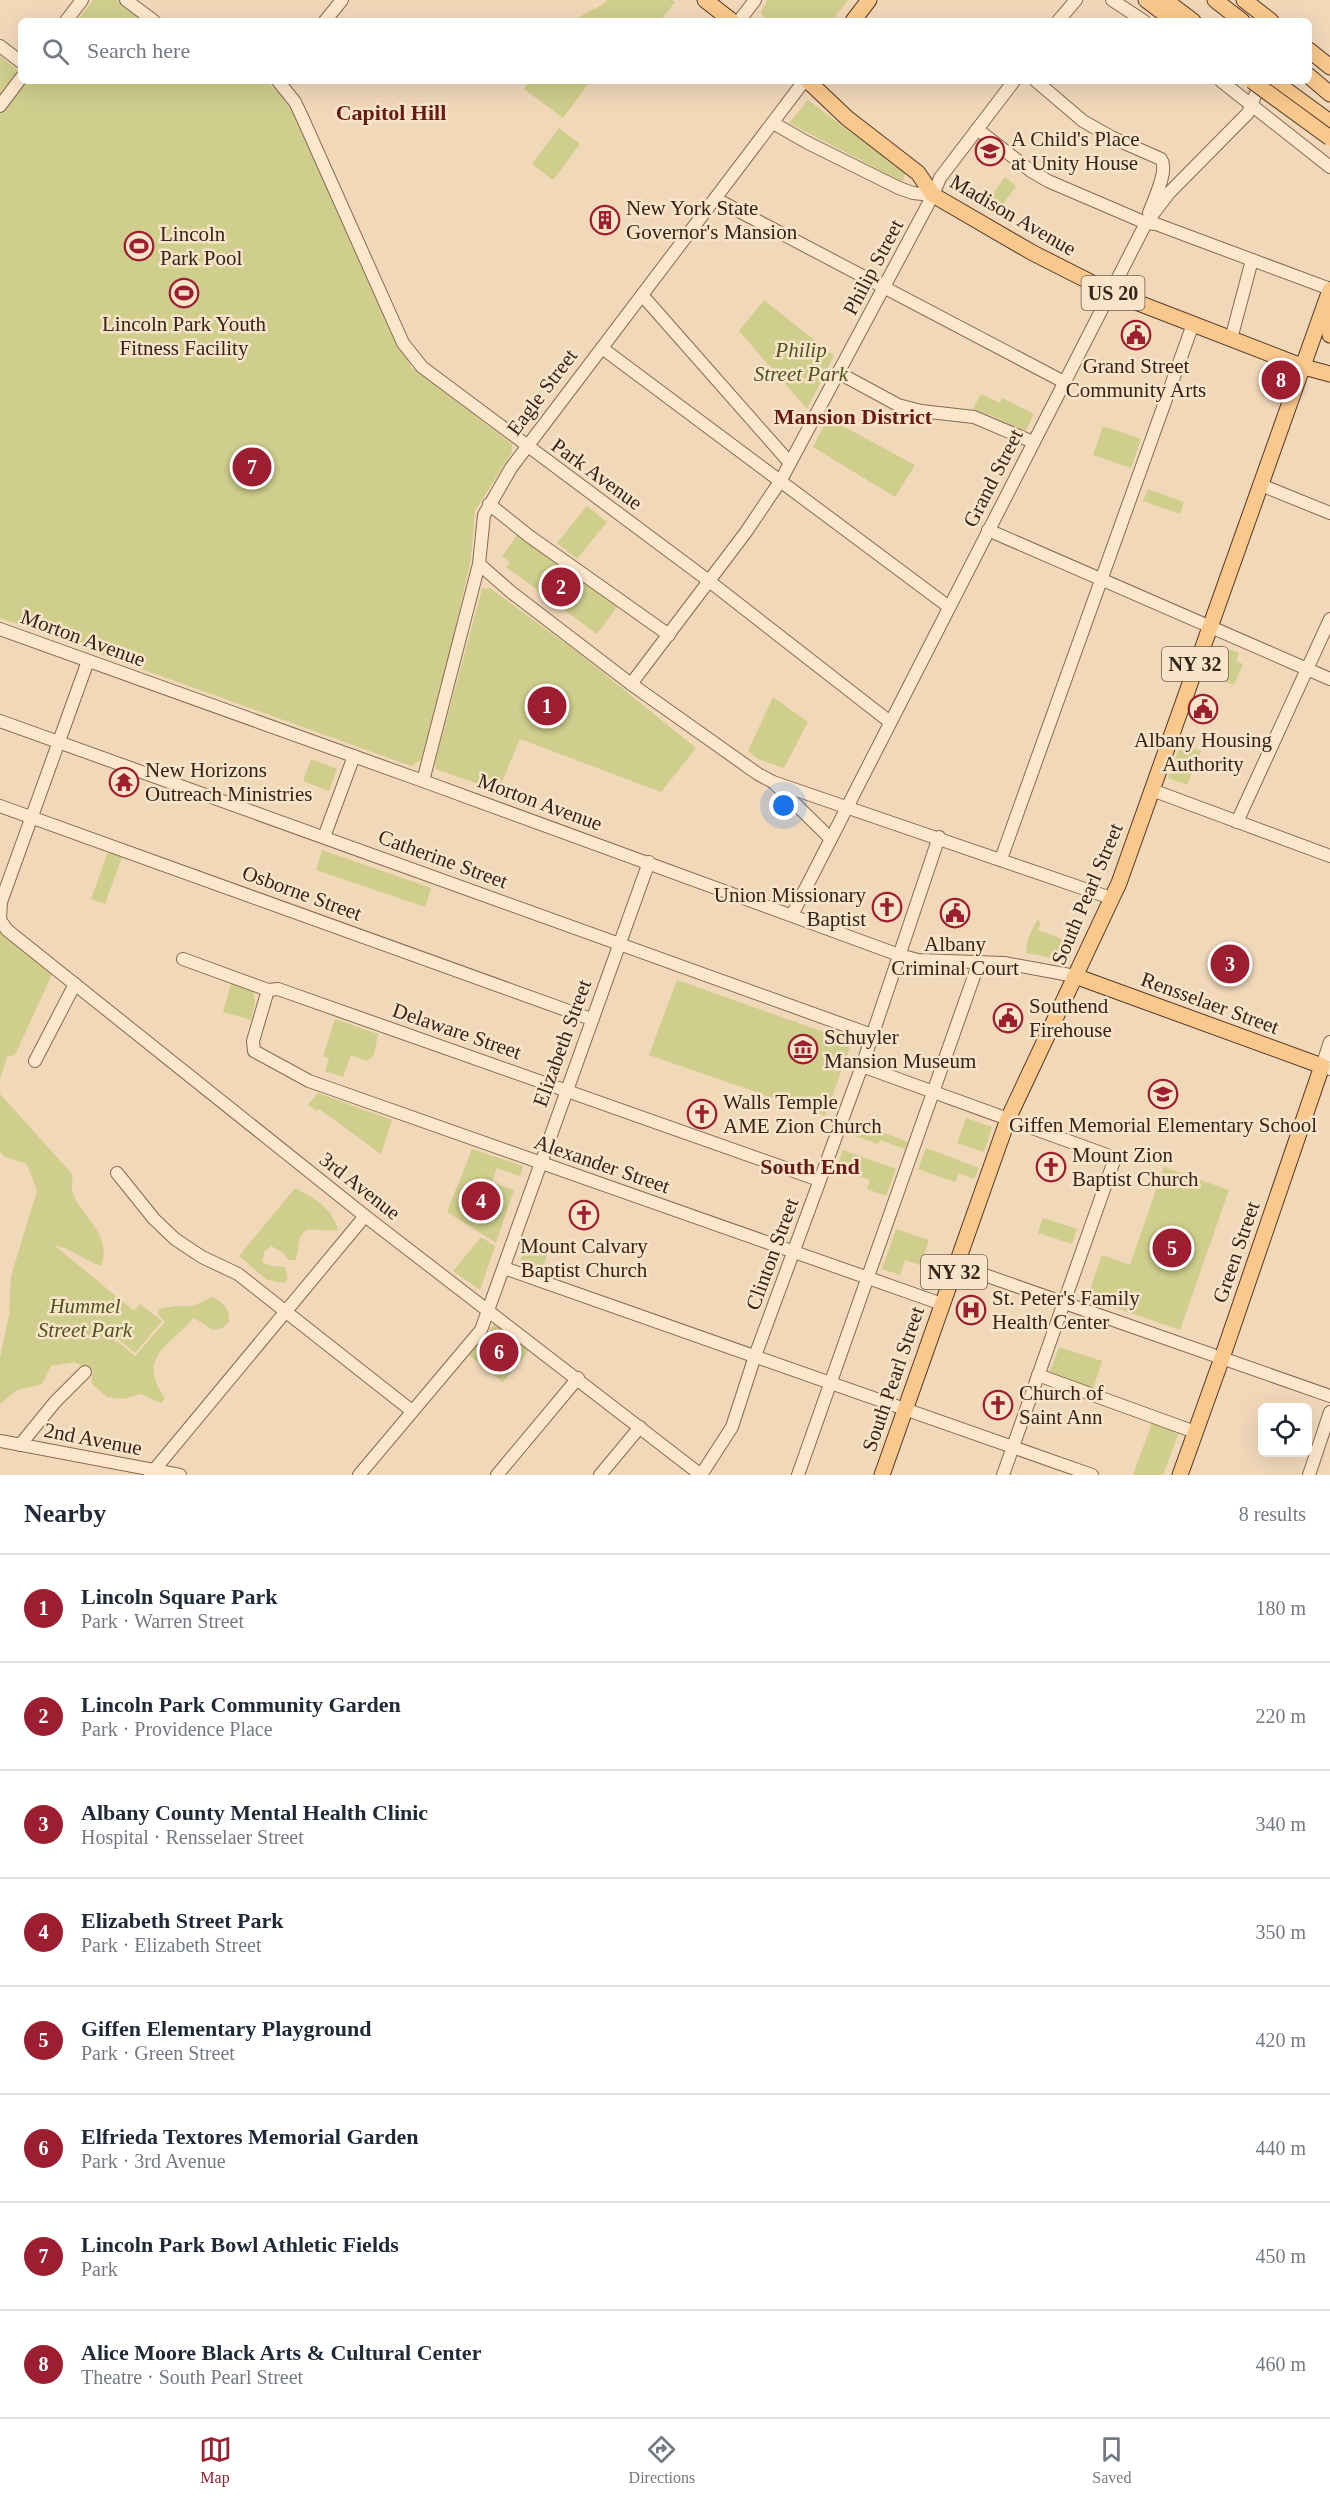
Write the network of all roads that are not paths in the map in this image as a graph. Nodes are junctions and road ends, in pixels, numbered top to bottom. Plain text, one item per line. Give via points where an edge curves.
1 (82, 0) edge
2 (126, 0) edge
3 (342, 0) edge
4 (705, 0) edge
5 (755, 0) edge
6 (869, 0) edge
7 (1076, 0) edge
8 (1146, 0) edge
9 (1165, 0) edge
10 (1215, 0) edge
11 (1244, 0) edge
12 (1116, 2) edge
13 (68, 18) edge
14 (150, 18) edge
15 (327, 18) edge
16 (728, 18) edge
17 (741, 18) edge
18 (855, 18) edge
19 (1061, 18) edge
20 (1140, 18) edge
21 (1170, 18) edge
22 (1189, 18) edge
23 (1238, 18) edge
24 (1267, 18) edge
25 (0, 46) edge
26 (1312, 52) edge
27 (18, 60) edge
28 (1330, 66) edge
29 (1312, 72) edge
30 (1312, 79) edge
31 (18, 82) edge
32 (280, 84) edge
33 (804, 84) edge
34 (809, 84) edge
35 (1012, 84) edge
36 (1039, 84) edge
37 (1225, 84) edge
38 (1256, 84) edge
39 (1260, 84) edge
40 (1278, 84) edge
41 (1330, 87) edge
42 (1330, 94) edge
43 (1252, 105) junction
44 (0, 106) edge
45 (1330, 122) edge
46 (773, 123) junction
47 (978, 129) junction
48 (1330, 138) edge
49 (1330, 167) edge
50 (933, 195) junction
51 (716, 199) junction
52 (1146, 223) junction
53 (1252, 260) junction
54 (883, 288) junction
55 (1110, 292) junction
56 (1329, 294) edge
57 (642, 295) junction
58 (1194, 324) junction
59 (1330, 334) edge
60 (1231, 339) junction
61 (602, 348) junction
62 (1304, 367) junction
63 (839, 373) junction
64 (1330, 374) edge
65 (1064, 382) junction
66 (1033, 442) junction
67 (527, 447) junction
68 (790, 463) junction
69 (781, 480) junction
70 (1261, 485) junction
71 (489, 504) junction
72 (1330, 513) edge
73 (988, 530) junction
74 (479, 564) junction
75 (1103, 579) junction
76 (709, 581) junction
77 (949, 607) junction
78 (1330, 619) edge
79 (1209, 625) junction
80 (0, 629) edge
81 (669, 634) junction
82 (88, 662) junction
83 (1307, 668) junction
84 (1330, 679) edge
85 (631, 684) junction
86 (0, 721) edge
87 (890, 722) junction
88 (59, 742) junction
89 (354, 756) junction
90 (423, 780) junction
91 (773, 782) junction
92 (1152, 790) junction
93 (847, 805) junction
94 (0, 806) edge
95 (32, 816) junction
96 (1237, 822) junction
97 (324, 837) junction
98 (939, 837) junction
99 (831, 839) junction
100 (1330, 856) edge
101 (1001, 859) junction
102 (649, 862) junction
103 (1111, 898) junction
104 (792, 915) junction
105 (0, 920) edge
106 (618, 944) junction
107 (899, 955) junction
108 (183, 959) dead end
109 (979, 962) junction
110 (1075, 976) junction
111 (75, 984) junction
112 (268, 990) junction
113 (591, 1019) junction
114 (872, 1035) junction
115 (1330, 1042) edge
116 (35, 1061) dead end
117 (862, 1066) junction
118 (1326, 1068) edge
119 (565, 1090) junction
120 (933, 1092) junction
121 (1008, 1119) junction
122 (540, 1163) junction
123 (117, 1173) dead end
124 (819, 1180) junction
125 (365, 1216) junction
126 (794, 1250) junction
127 (956, 1265) junction
128 (504, 1268) junction
129 (868, 1276) junction
130 (1064, 1302) junction
131 (942, 1304) junction
132 (490, 1310) junction
133 (284, 1312) junction
134 (755, 1356) junction
135 (1222, 1358) junction
136 (85, 1372) dead end
137 (1038, 1375) junction
138 (578, 1378) junction
139 (830, 1383) junction
140 (1330, 1396) edge
141 (905, 1409) junction
142 (412, 1411) junction
143 (1330, 1412) edge
144 (640, 1427) junction
145 (1195, 1432) junction
146 (0, 1442) edge
147 (20, 1445) junction
148 (1012, 1447) junction
149 (152, 1472) edge
150 (180, 1475) edge
151 (359, 1475) edge
152 (497, 1475) edge
153 (600, 1475) edge
154 (701, 1475) edge
155 (798, 1475) edge
156 (882, 1475) edge
157 (1003, 1475) edge
158 (1092, 1475) edge
159 (1179, 1475) edge
160 (1309, 1475) edge

1 - 13 street
2 - 14 street
3 - 15 street
4 - 16 main road
5 - 17 street
6 - 18 main road
7 - 19 street
8 - 21 main road
9 - 22 main road
10 - 23 main road
11 - 24 main road
12 - 20 street
25 - 27 street
26 - 28 main road
29 - 41 main road
30 - 42 main road
31 - 44 street
32 - 67 street, Park Avenue via 299,110 411,356
33 - 46 street, Eagle Street
34 - 50 main road, Madison Avenue / US 20 via 918,173
35 - 47 street, Philip Street
36 - 52 street via 1099,131 1161,159 1165,168
37 - 43 street
38 - 48 main road, bridge
39 - 43 street, Grand Street
40 - 45 main road
43 - 49 street
43 - 52 street, Grand Street
46 - 50 street via 899,188
46 - 51 street, Eagle Street
47 - 50 street, Philip Street via 940,178
47 - 52 street via 1039,176
50 - 54 street, Philip Street
50 - 55 main road, Madison Avenue / US 20
51 - 54 street
51 - 57 street, Eagle Street
52 - 53 street
52 - 55 street, Grand Street
53 - 56 street
53 - 60 street
54 - 63 street, Philip Street
54 - 65 street
55 - 58 main road, Madison Avenue / US 20
55 - 65 street, Grand Street
56 - 59 main road
56 - 62 main road, South Pearl Street
57 - 61 street, Eagle Street
57 - 68 street
58 - 60 main road, Madison Avenue / US 20
58 - 75 street
60 - 62 main road, Madison Avenue / US 20
61 - 67 street, Eagle Street
61 - 69 street
62 - 64 main road, Madison Avenue
62 - 70 main road, South Pearl Street / NY 32
63 - 66 street via 898,405 974,417
63 - 68 street, Philip Street
65 - 66 street, Grand Street
66 - 73 street, Grand Street
67 - 71 street, Eagle Street
67 - 76 street, Park Avenue
68 - 69 street, Philip Street
69 - 76 street, Philip Street
69 - 77 street
70 - 72 street
70 - 79 main road, South Pearl Street / NY 32
71 - 74 street, Eagle Street via 484,515
71 - 81 street
73 - 75 street
73 - 77 street, Grand Street
74 - 85 street
74 - 90 street, Eagle Street
75 - 79 street
75 - 101 street
76 - 81 street, Philip Street
76 - 87 street, Park Avenue
77 - 87 street, Grand Street
78 - 83 street
79 - 83 street
79 - 92 main road, South Pearl Street / NY 32
80 - 82 street, Morton Avenue
81 - 85 street, Philip Street
82 - 88 street
82 - 89 street, Morton Avenue
83 - 84 street
83 - 96 street
85 - 91 street via 738,762
86 - 88 street, Catherine Street
87 - 93 street, Grand Street
88 - 95 street
88 - 97 street, Catherine Street
89 - 90 street, Morton Avenue
89 - 97 street
90 - 102 street, Morton Avenue
91 - 93 street
91 - 99 street
92 - 96 street
92 - 103 main road, South Pearl Street / NY 32
93 - 98 street
93 - 99 street, Grand Street
94 - 95 street, Osborne Street
95 - 105 street via 1,902
95 - 113 street, Osborne Street
96 - 100 street
97 - 106 street, Catherine Street
98 - 101 street
98 - 107 street, Clinton Street
99 - 104 street, Grand Street
101 - 103 street
102 - 104 street, Morton Avenue
102 - 106 street, Elizabeth Street
103 - 110 main road, South Pearl Street / NY 32
104 - 107 street, Morton Avenue
105 - 111 street, 3rd Avenue
106 - 113 street, Elizabeth Street
106 - 114 street, Catherine Street
107 - 109 street, Morton Avenue via 918,960
107 - 114 street, Clinton Street
108 - 112 street, Delaware Street
109 - 110 street, Morton Avenue
109 - 120 street
110 - 118 main road, Rensselaer Street
110 - 121 main road, South Pearl Street / NY 32
111 - 116 street
111 - 125 street, 3rd Avenue
112 - 119 street, Delaware Street via 278,989
112 - 122 street, Alexander Street via 253,1041 254,1051 309,1081
113 - 119 street, Elizabeth Street
114 - 117 street, Clinton Street
115 - 118 street, Green Street
117 - 120 street
117 - 124 street, Clinton Street
118 - 135 main road, Green Street
119 - 122 street, Elizabeth Street
119 - 124 street, Delaware Street
120 - 121 street
120 - 129 street
121 - 127 main road, South Pearl Street / NY 32
121 - 130 street via 1115,1158
122 - 126 street, Alexander Street
122 - 128 street, Elizabeth Street
123 - 133 street via 175,1239 238,1274
124 - 126 street, Clinton Street
125 - 132 street, 3rd Avenue
125 - 133 street
126 - 129 street, Alexander Street
126 - 134 street, Clinton Street
127 - 130 street
127 - 131 main road, South Pearl Street / NY 32
128 - 132 street, Elizabeth Street
128 - 134 street
129 - 131 street, Alexander Street
129 - 139 street
130 - 135 street
130 - 137 street
131 - 141 main road, South Pearl Street / NY 32
132 - 138 street, 3rd Avenue
132 - 142 street, Elizabeth Street via 481,1330
133 - 142 street
133 - 149 street
134 - 139 street
134 - 154 street, Clinton Street via 732,1426
135 - 140 street
135 - 145 main road, Green Street
136 - 147 street
137 - 145 street
137 - 148 street
138 - 144 street, 3rd Avenue
138 - 152 street
139 - 141 street
139 - 155 street
141 - 148 street
141 - 156 main road, South Pearl Street / NY 32
142 - 151 street, Elizabeth Street
143 - 160 street
144 - 153 street
144 - 154 street, 3rd Avenue
145 - 159 main road, Green Street
146 - 147 street, 2nd Avenue
147 - 149 street, 2nd Avenue
148 - 157 street
148 - 158 street
149 - 150 street, 2nd Avenue

